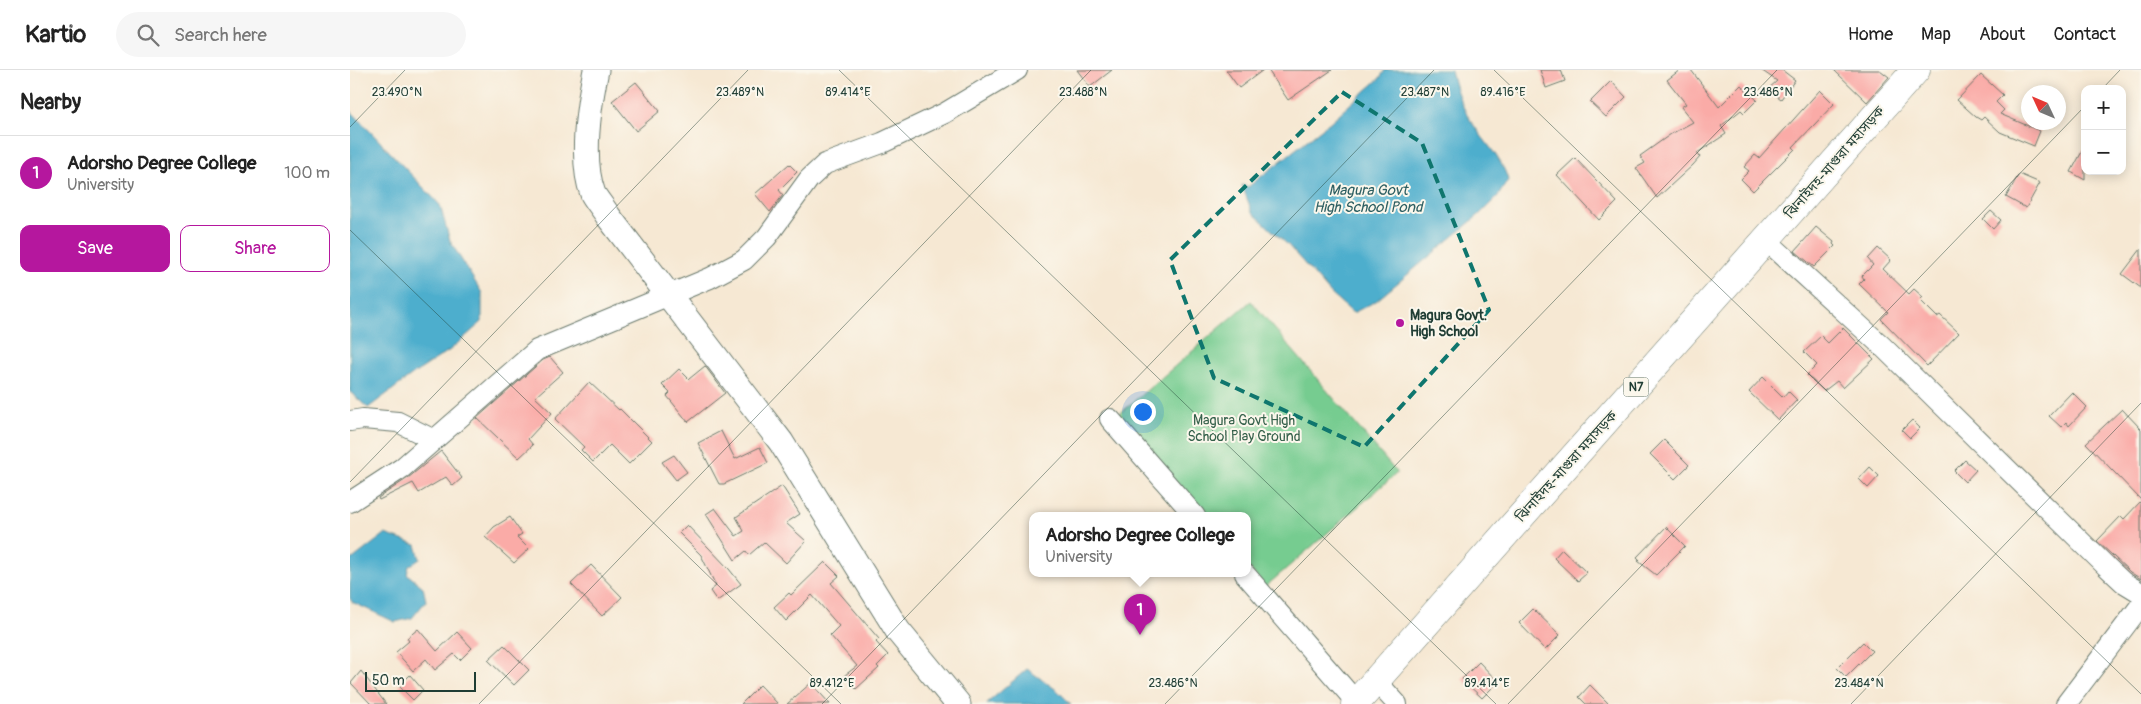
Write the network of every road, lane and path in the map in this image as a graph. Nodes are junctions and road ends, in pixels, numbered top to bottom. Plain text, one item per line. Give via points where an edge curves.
1 (596, 70) edge
2 (1017, 70) edge
3 (1916, 70) edge
4 (1766, 240) junction
5 (668, 294) junction
6 (1110, 419) dead end
7 (350, 421) edge
8 (434, 440) junction
9 (350, 502) edge
10 (1191, 512) edge
11 (1248, 577) edge
12 (2141, 593) edge
13 (2141, 605) edge
14 (1376, 681) junction
15 (1356, 703) edge
16 (958, 704) edge
17 (1397, 704) edge
18 (2066, 704) edge

1 - 5 main road via 587,114 588,170 593,194
2 - 5 street via 945,113 882,144 825,164 809,179 767,237 744,260 710,278
3 - 4 highway, ঝিনাইদহ-মাগুরা মহাসড়ক / N7
4 - 12 street via 1882,346 2107,567
4 - 14 highway, ঝিনাইদহ-মাগুরা মহাসড়ক / N7
5 - 8 street via 537,350
5 - 16 main road via 781,442 898,631
6 - 10 street
7 - 8 street via 398,422
8 - 9 street via 402,468
11 - 15 street
13 - 18 street
14 - 15 highway, ঝিনাইদহ-মাগুরা মহাসড়ক / N7
14 - 17 street

